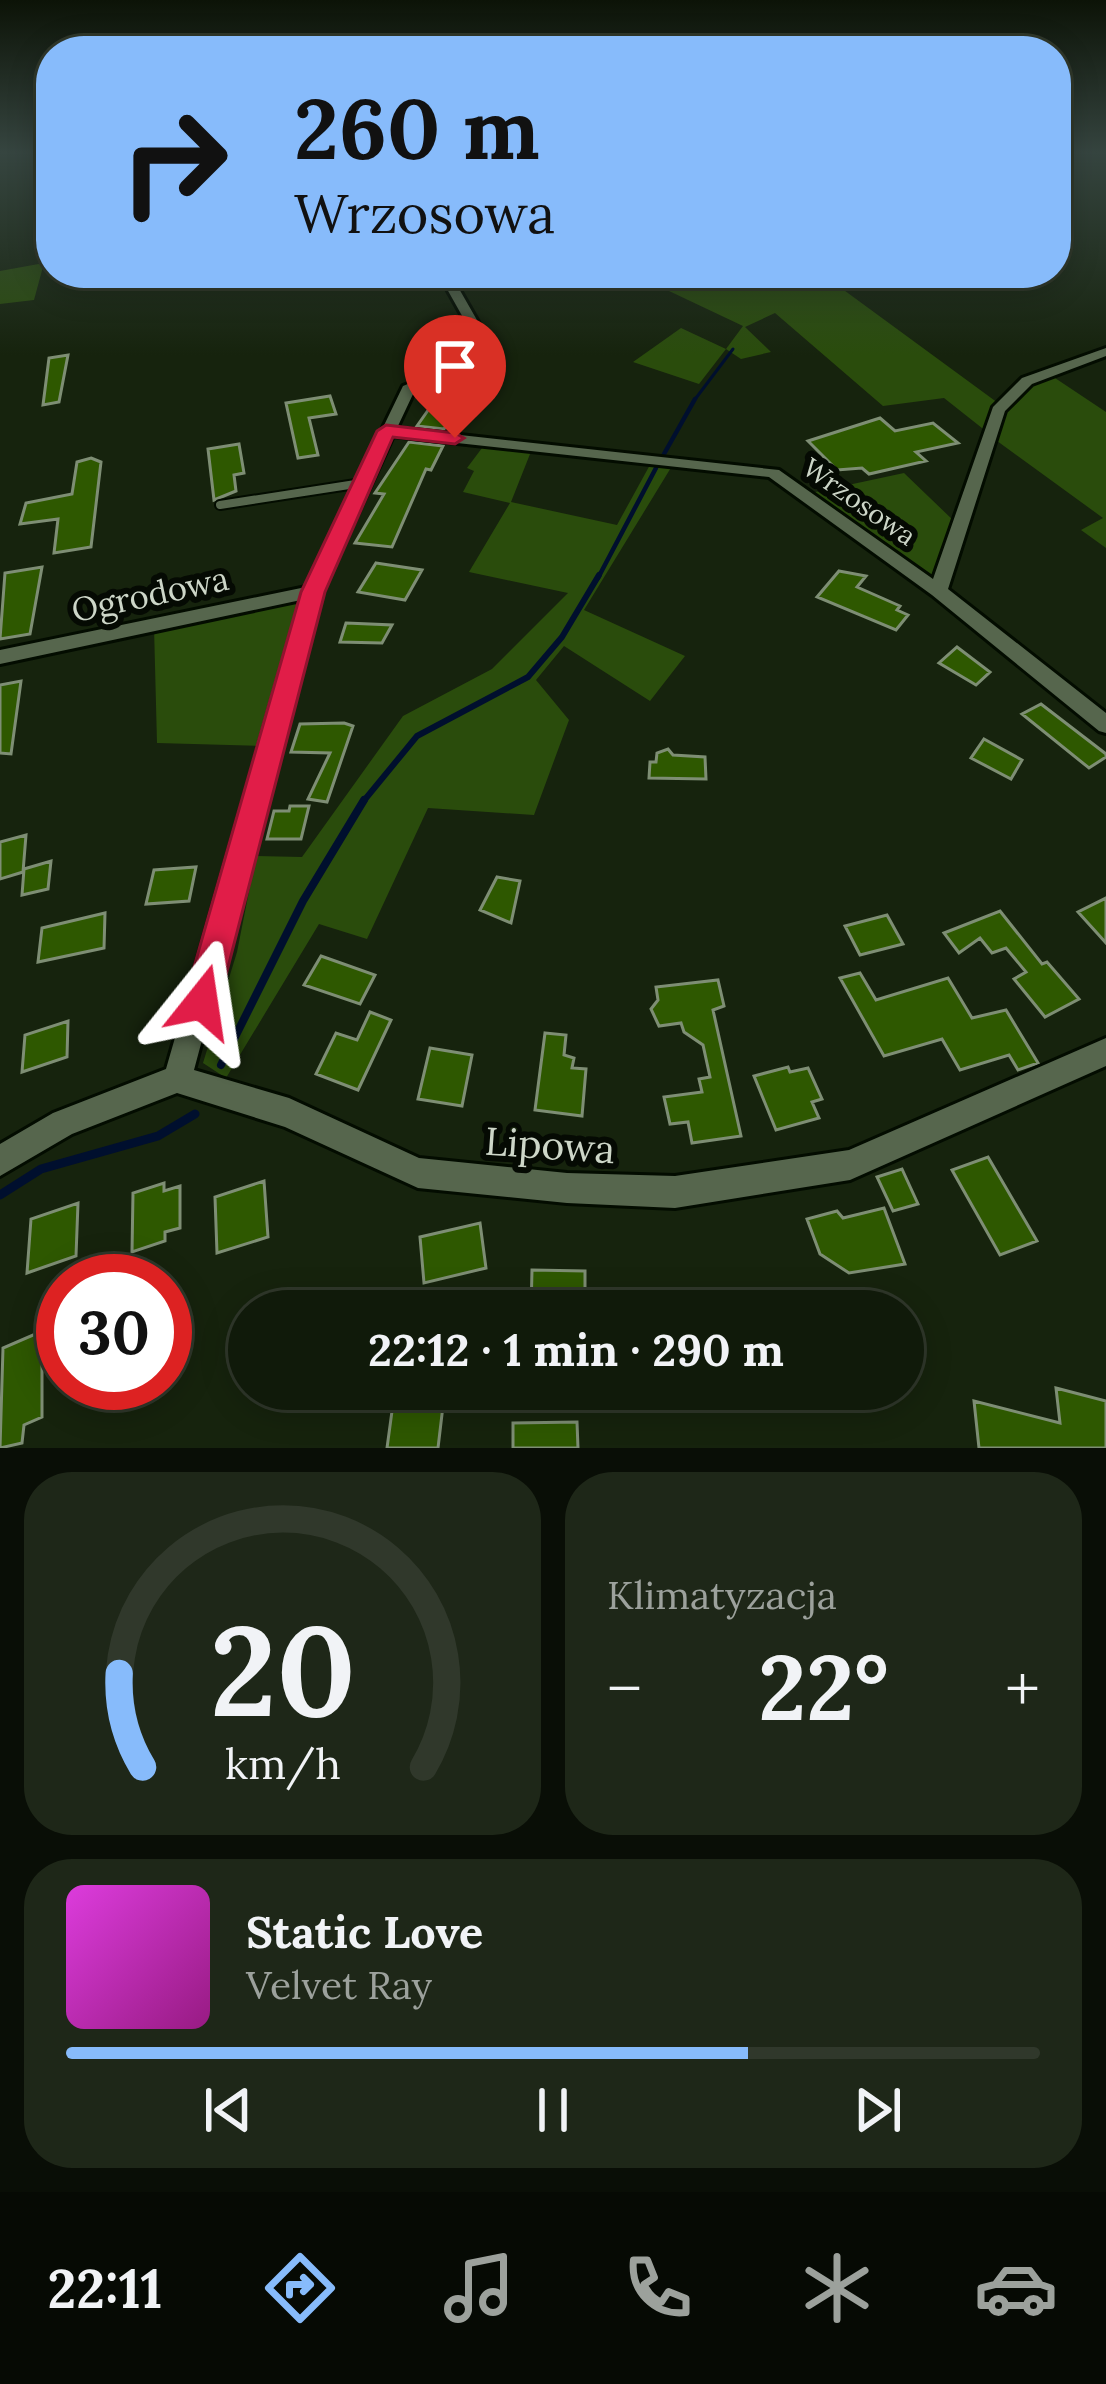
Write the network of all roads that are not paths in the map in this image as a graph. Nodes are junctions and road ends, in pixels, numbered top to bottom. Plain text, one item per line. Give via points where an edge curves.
1 (452, 288) edge
2 (1106, 352) edge
3 (386, 431) junction
4 (362, 483) junction
5 (220, 506) dead end
6 (938, 591) junction
7 (313, 592) junction
8 (0, 657) edge
9 (1106, 725) edge
10 (1106, 1052) edge
11 (177, 1079) junction
12 (0, 1161) edge

1 - 3 street via 490,356 411,386
2 - 6 street via 1027,381 998,410
3 - 4 street
3 - 6 street, Wrzosowa via 773,473
4 - 5 lane
4 - 7 street
6 - 9 street, Wrzosowa
7 - 8 street, Ogrodowa
7 - 11 street
10 - 11 street, Lipowa via 850,1165 675,1192 418,1173 289,1113
11 - 12 street via 63,1123

